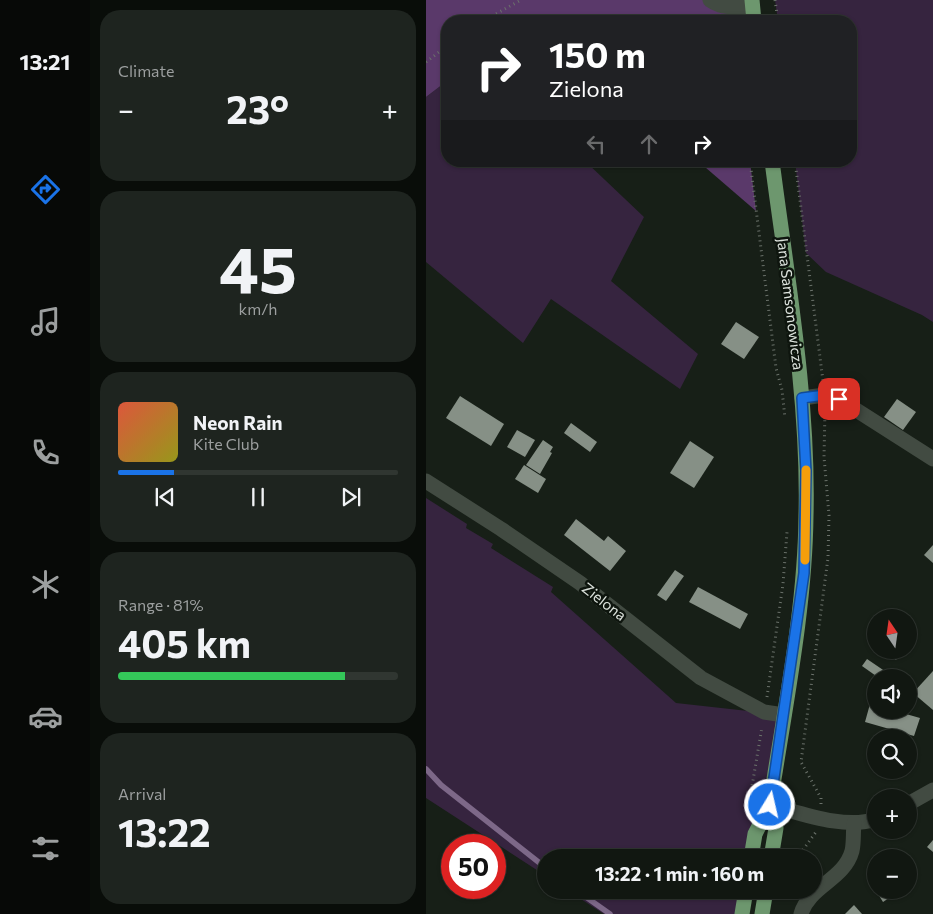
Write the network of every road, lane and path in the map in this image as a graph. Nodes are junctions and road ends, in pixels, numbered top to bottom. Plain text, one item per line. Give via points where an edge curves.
1 (521, 0) edge
2 (710, 0) edge
3 (775, 0) edge
4 (753, 9) edge
5 (494, 15) edge
6 (777, 15) edge
7 (441, 51) edge
8 (426, 62) edge
9 (751, 167) edge
10 (773, 167) edge
11 (802, 398) junction
12 (786, 426) dead end
13 (933, 459) edge
14 (426, 482) edge
15 (788, 529) dead end
16 (764, 712) junction
17 (784, 715) junction
18 (933, 790) edge
19 (917, 799) edge
20 (770, 805) junction
21 (746, 819) dead end
22 (867, 821) edge
23 (854, 823) junction
24 (816, 833) dead end
25 (752, 849) edge
26 (772, 849) edge
27 (804, 849) edge
28 (744, 899) edge
29 (764, 899) edge
30 (742, 914) edge
31 (762, 914) edge
32 (801, 914) edge

1 - 5 path
2 - 4 street via 718,5
3 - 6 path
7 - 8 path
9 - 12 path
10 - 11 main road, Jana Samsonowicza
11 - 13 street via 825,395 839,399
11 - 17 main road, Jana Samsonowicza via 806,471 804,573
14 - 16 street, Zielona via 580,583 702,678
15 - 16 path
16 - 17 street, Zielona
16 - 21 path
17 - 20 main road, Jana Samsonowicza
18 - 19 street
20 - 23 street
20 - 25 main road, Jana Samsonowicza via 755,834
20 - 26 main road, Jana Samsonowicza via 776,828
22 - 23 street
23 - 32 street via 848,861 837,875 804,903
24 - 27 path
28 - 30 main road
29 - 31 main road

